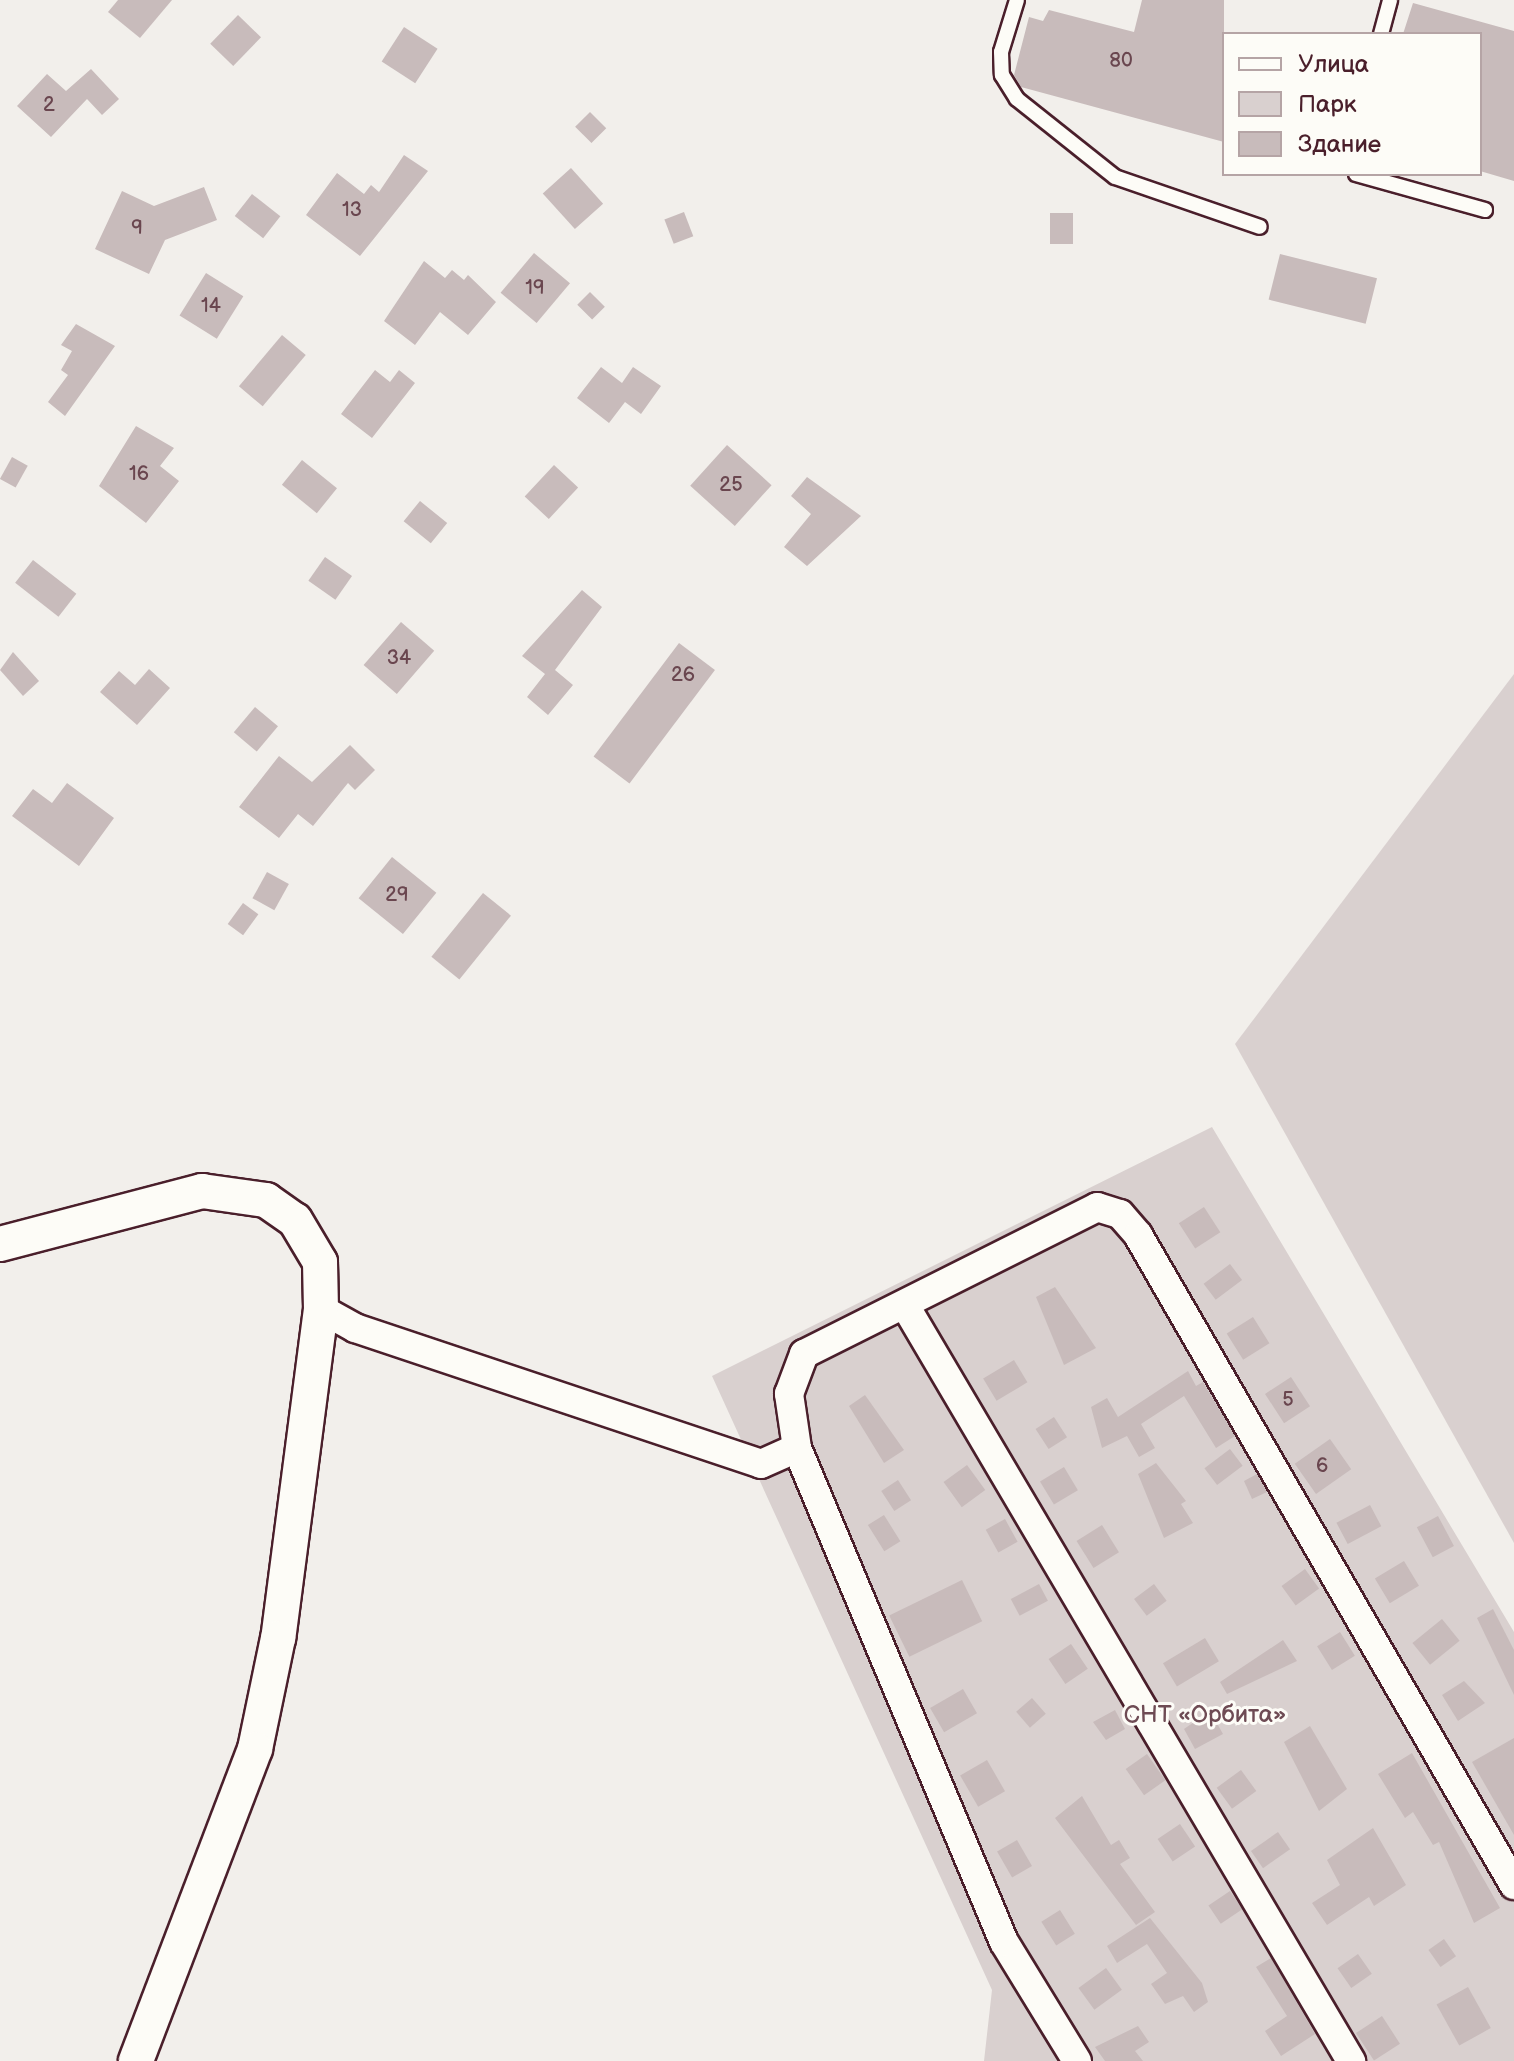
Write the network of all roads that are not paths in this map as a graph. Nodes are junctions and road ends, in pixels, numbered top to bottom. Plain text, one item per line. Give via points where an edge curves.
1 (1017, 0) edge
2 (1390, 0) edge
3 (1382, 32) edge
4 (1363, 176) edge
5 (1485, 210) dead end
6 (1260, 227) dead end
7 (0, 1244) edge
8 (906, 1307) junction
9 (321, 1309) junction
10 (797, 1448) junction
11 (1514, 1885) edge
12 (136, 2061) edge
13 (1077, 2061) edge
14 (1351, 2061) edge

1 - 6 lane via 1001,52 1002,75 1017,99 1115,177
2 - 3 lane
4 - 5 lane
7 - 9 street via 202,1191 242,1195 266,1200 311,1242 322,1272
8 - 10 street via 804,1354 789,1394
8 - 11 street via 1097,1207 1120,1214
8 - 14 street
9 - 10 street via 355,1328 761,1464
9 - 12 street via 278,1638 255,1749
10 - 13 street via 1004,1942

